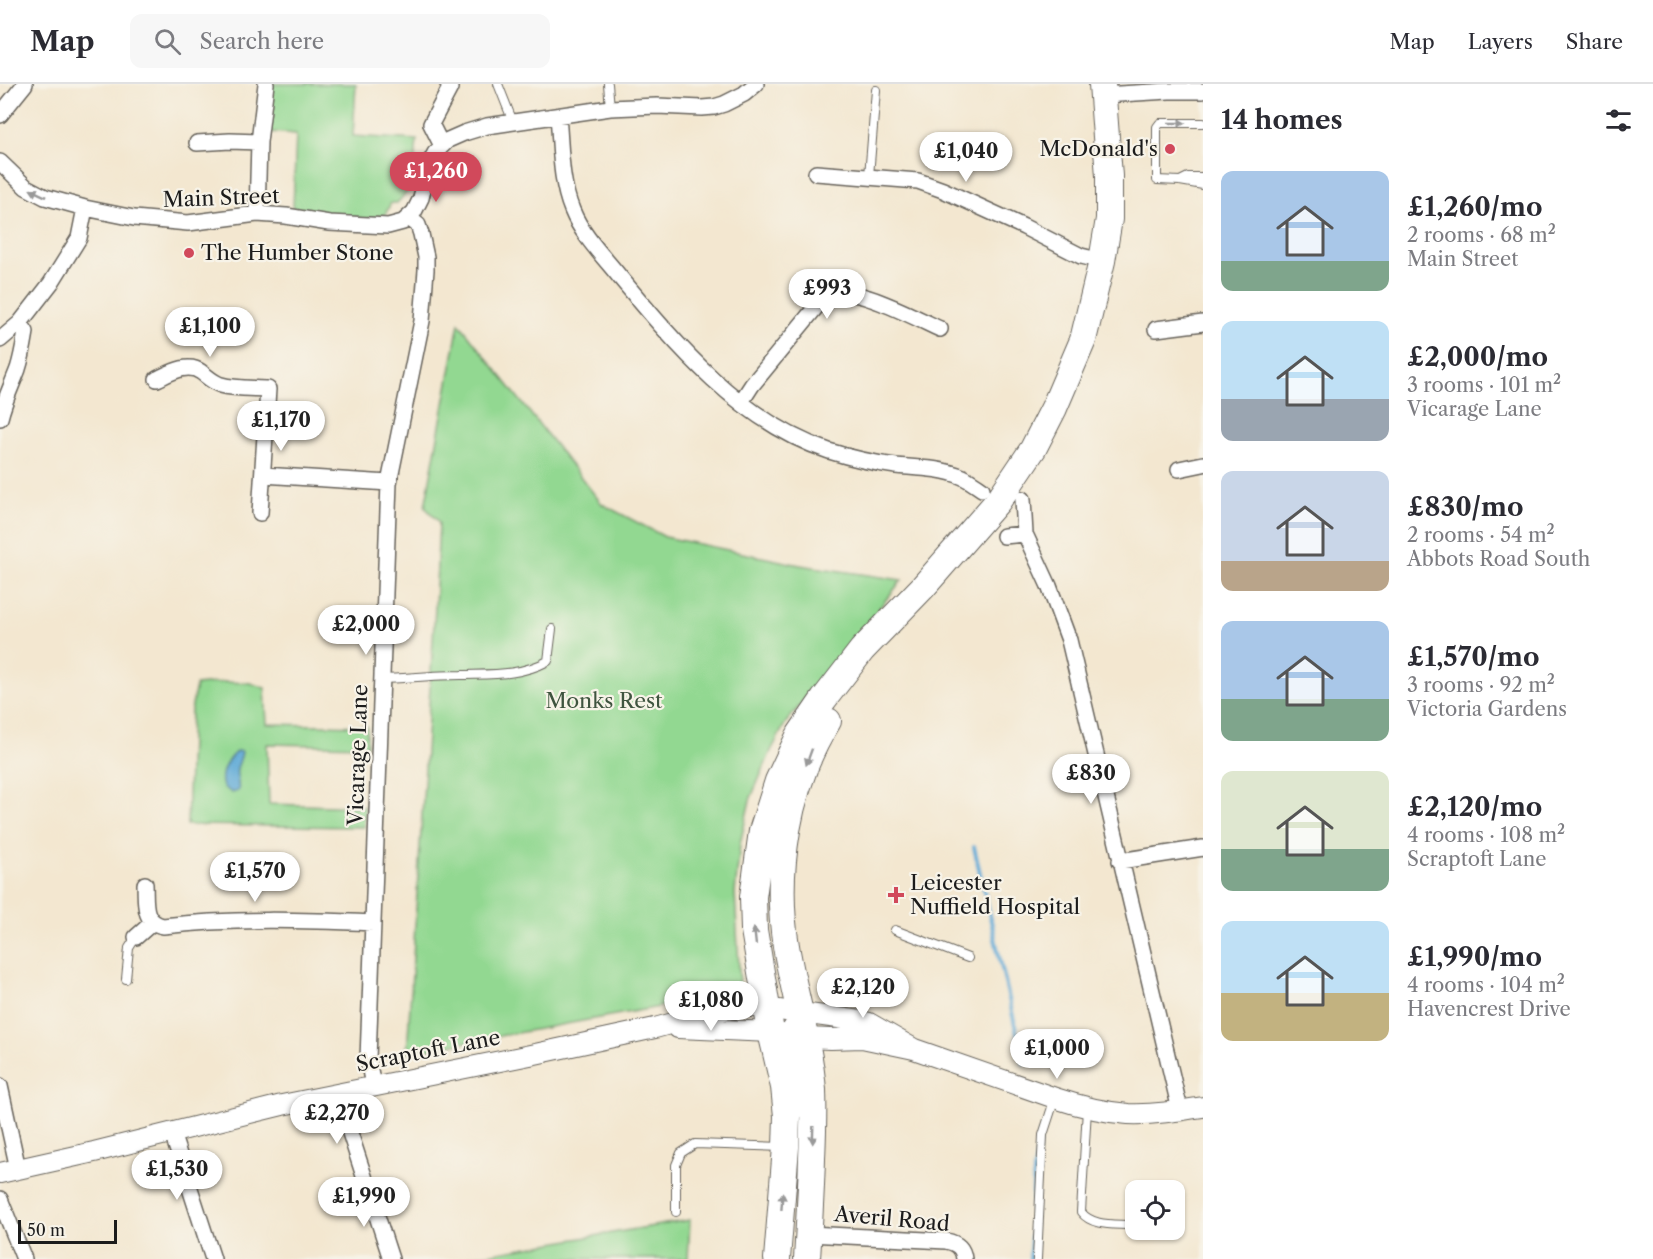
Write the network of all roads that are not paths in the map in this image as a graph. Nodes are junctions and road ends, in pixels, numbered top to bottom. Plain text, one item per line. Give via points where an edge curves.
1 (25, 84) edge
2 (266, 84) edge
3 (448, 84) edge
4 (498, 84) edge
5 (608, 84) edge
6 (756, 84) edge
7 (1103, 89) edge
8 (876, 90) dead end
9 (1203, 91) edge
10 (610, 108) junction
11 (0, 115) edge
12 (558, 116) junction
13 (513, 122) junction
14 (1203, 123) edge
15 (259, 142) junction
16 (197, 143) dead end
17 (442, 146) junction
18 (0, 162) edge
19 (816, 173) dead end
20 (869, 176) junction
21 (1203, 177) edge
22 (1180, 181) junction
23 (1203, 185) edge
24 (85, 208) junction
25 (256, 214) junction
26 (409, 218) junction
27 (1102, 261) junction
28 (20, 323) junction
29 (1203, 323) edge
30 (940, 329) dead end
31 (1156, 329) dead end
32 (0, 340) edge
33 (157, 379) dead end
34 (741, 402) junction
35 (0, 418) edge
36 (1203, 464) edge
37 (1179, 469) dead end
38 (262, 475) junction
39 (389, 483) junction
40 (982, 489) dead end
41 (1023, 499) dead end
42 (260, 513) dead end
43 (1025, 534) junction
44 (1004, 536) dead end
45 (923, 587) junction
46 (552, 629) dead end
47 (382, 680) junction
48 (1203, 848) edge
49 (1120, 861) junction
50 (146, 884) dead end
51 (153, 922) junction
52 (373, 923) junction
53 (895, 930) dead end
54 (136, 937) joint
55 (968, 958) dead end
56 (126, 979) dead end
57 (783, 1023) junction
58 (655, 1028) junction
59 (915, 1049) junction
60 (0, 1086) edge
61 (373, 1086) junction
62 (337, 1093) junction
63 (1055, 1098) junction
64 (1203, 1107) edge
65 (1087, 1108) junction
66 (1180, 1110) junction
67 (172, 1133) junction
68 (786, 1144) junction
69 (9, 1171) edge
70 (0, 1199) edge
71 (676, 1212) dead end
72 (1125, 1225) edge
73 (808, 1246) edge
74 (24, 1259) edge
75 (213, 1259) edge
76 (391, 1259) edge
77 (777, 1259) edge
78 (964, 1259) edge
79 (1037, 1259) edge

1 - 11 street
2 - 15 street
3 - 17 street via 450,88 431,124
4 - 13 lane
5 - 10 lane
6 - 10 street via 744,94 714,107
7 - 9 street
7 - 27 highway via 1109,219
8 - 20 lane
10 - 12 street
12 - 13 street
12 - 34 street via 566,193 580,227 657,321 696,363
13 - 17 street via 464,133
22 -> 14 lane via 1158,180 1157,127 1160,123
15 - 16 street
15 - 25 street
17 - 26 street via 429,164 418,206
24 -> 18 street, Main Street via 35,192
19 - 20 street
20 - 27 street via 918,180 1081,256
21 - 22 lane
22 - 23 lane
24 - 25 street, Main Street via 188,223
24 - 28 street via 79,238
25 - 26 street, Main Street via 381,226 396,225
26 - 39 street, Vicarage Lane via 422,234 426,257 422,321
27 - 45 highway via 1083,340 1033,449 998,501
28 - 32 street
28 - 35 street via 26,332
29 - 31 street
30 - 34 street via 852,294 832,295 816,307
33 - 38 street via 191,367 223,385 268,389
34 - 40 street via 772,424 828,451 874,463 945,471
36 - 37 street
38 - 39 street
38 - 42 street
39 - 47 street, Vicarage Lane
41 - 43 street
43 - 44 street
43 - 49 street via 1069,640
45 -> 57 highway via 841,700 816,741 796,793 787,833 782,890 789,960
57 -> 45 highway via 754,930 753,897 762,831 778,781 800,734 824,699 862,650
46 - 47 lane via 548,661 535,668 504,674
47 - 52 street, Vicarage Lane
48 - 49 street
49 - 66 street
50 - 51 street via 146,912
51 - 52 street via 163,926 269,919
51 - 54 street
52 - 61 street, Vicarage Lane via 368,1059
53 - 55 lane
54 - 56 lane via 129,948
57 - 58 street, Scraptoft Lane
57 - 58 street, Scraptoft Lane via 744,1007
57 - 59 street, Scraptoft Lane via 831,1039 862,1038
57 - 59 street, Scraptoft Lane via 868,1023
57 - 68 highway
57 -> 73 highway via 813,1089
58 - 61 street, Scraptoft Lane
59 - 63 street, Scraptoft Lane
60 - 69 street
61 - 62 street, Scraptoft Lane
62 - 67 street, Scraptoft Lane
62 - 76 street
63 - 65 street, Scraptoft Lane
63 - 79 lane via 1043,1135
64 - 66 street, Scraptoft Lane
65 - 66 street, Scraptoft Lane via 1128,1114
65 - 72 lane via 1081,1212 1086,1219 1096,1222
67 - 69 street, Scraptoft Lane
67 - 75 street
68 - 71 lane via 694,1144 681,1153 676,1165
77 -> 68 highway
70 - 74 street
73 - 78 street, Averil Road via 946,1241 958,1245

